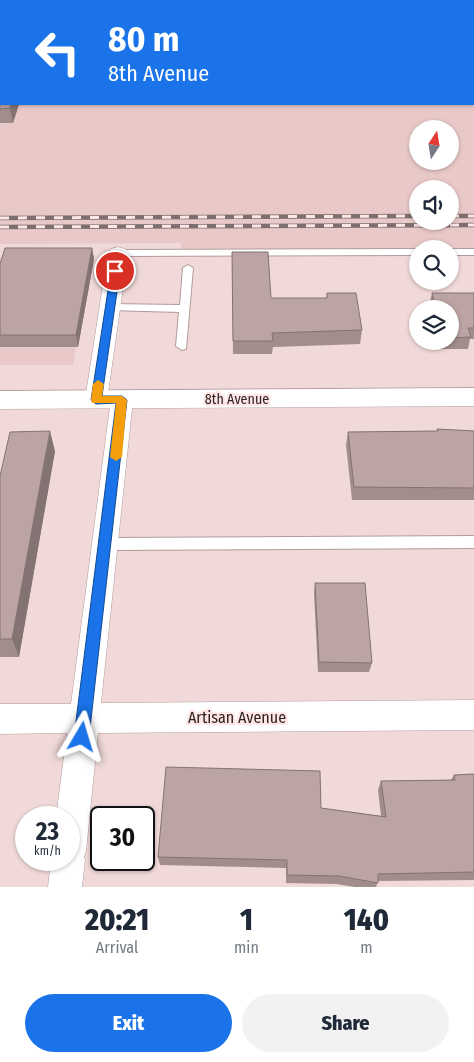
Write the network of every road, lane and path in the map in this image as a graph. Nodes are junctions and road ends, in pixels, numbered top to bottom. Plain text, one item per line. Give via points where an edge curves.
1 (409, 252) edge
2 (459, 252) edge
3 (474, 252) edge
4 (118, 253) joint
5 (188, 268) dead end
6 (109, 307) junction
7 (185, 309) junction
8 (182, 346) dead end
9 (474, 397) edge
10 (0, 400) edge
11 (109, 400) junction
12 (474, 542) edge
13 (106, 544) junction
14 (474, 715) edge
15 (0, 719) edge
16 (84, 719) junction
17 (74, 806) edge
18 (67, 871) edge
19 (65, 887) edge

1 - 4 lane
2 - 3 lane
4 - 6 street
5 - 7 lane
6 - 7 lane
6 - 11 street
7 - 8 lane
9 - 11 main road, 8th Avenue
10 - 11 main road, 8th Avenue
11 - 13 street
12 - 13 lane
13 - 16 street
14 - 16 street, Artisan Avenue
15 - 16 street, Artisan Avenue
16 - 17 street
18 - 19 street

